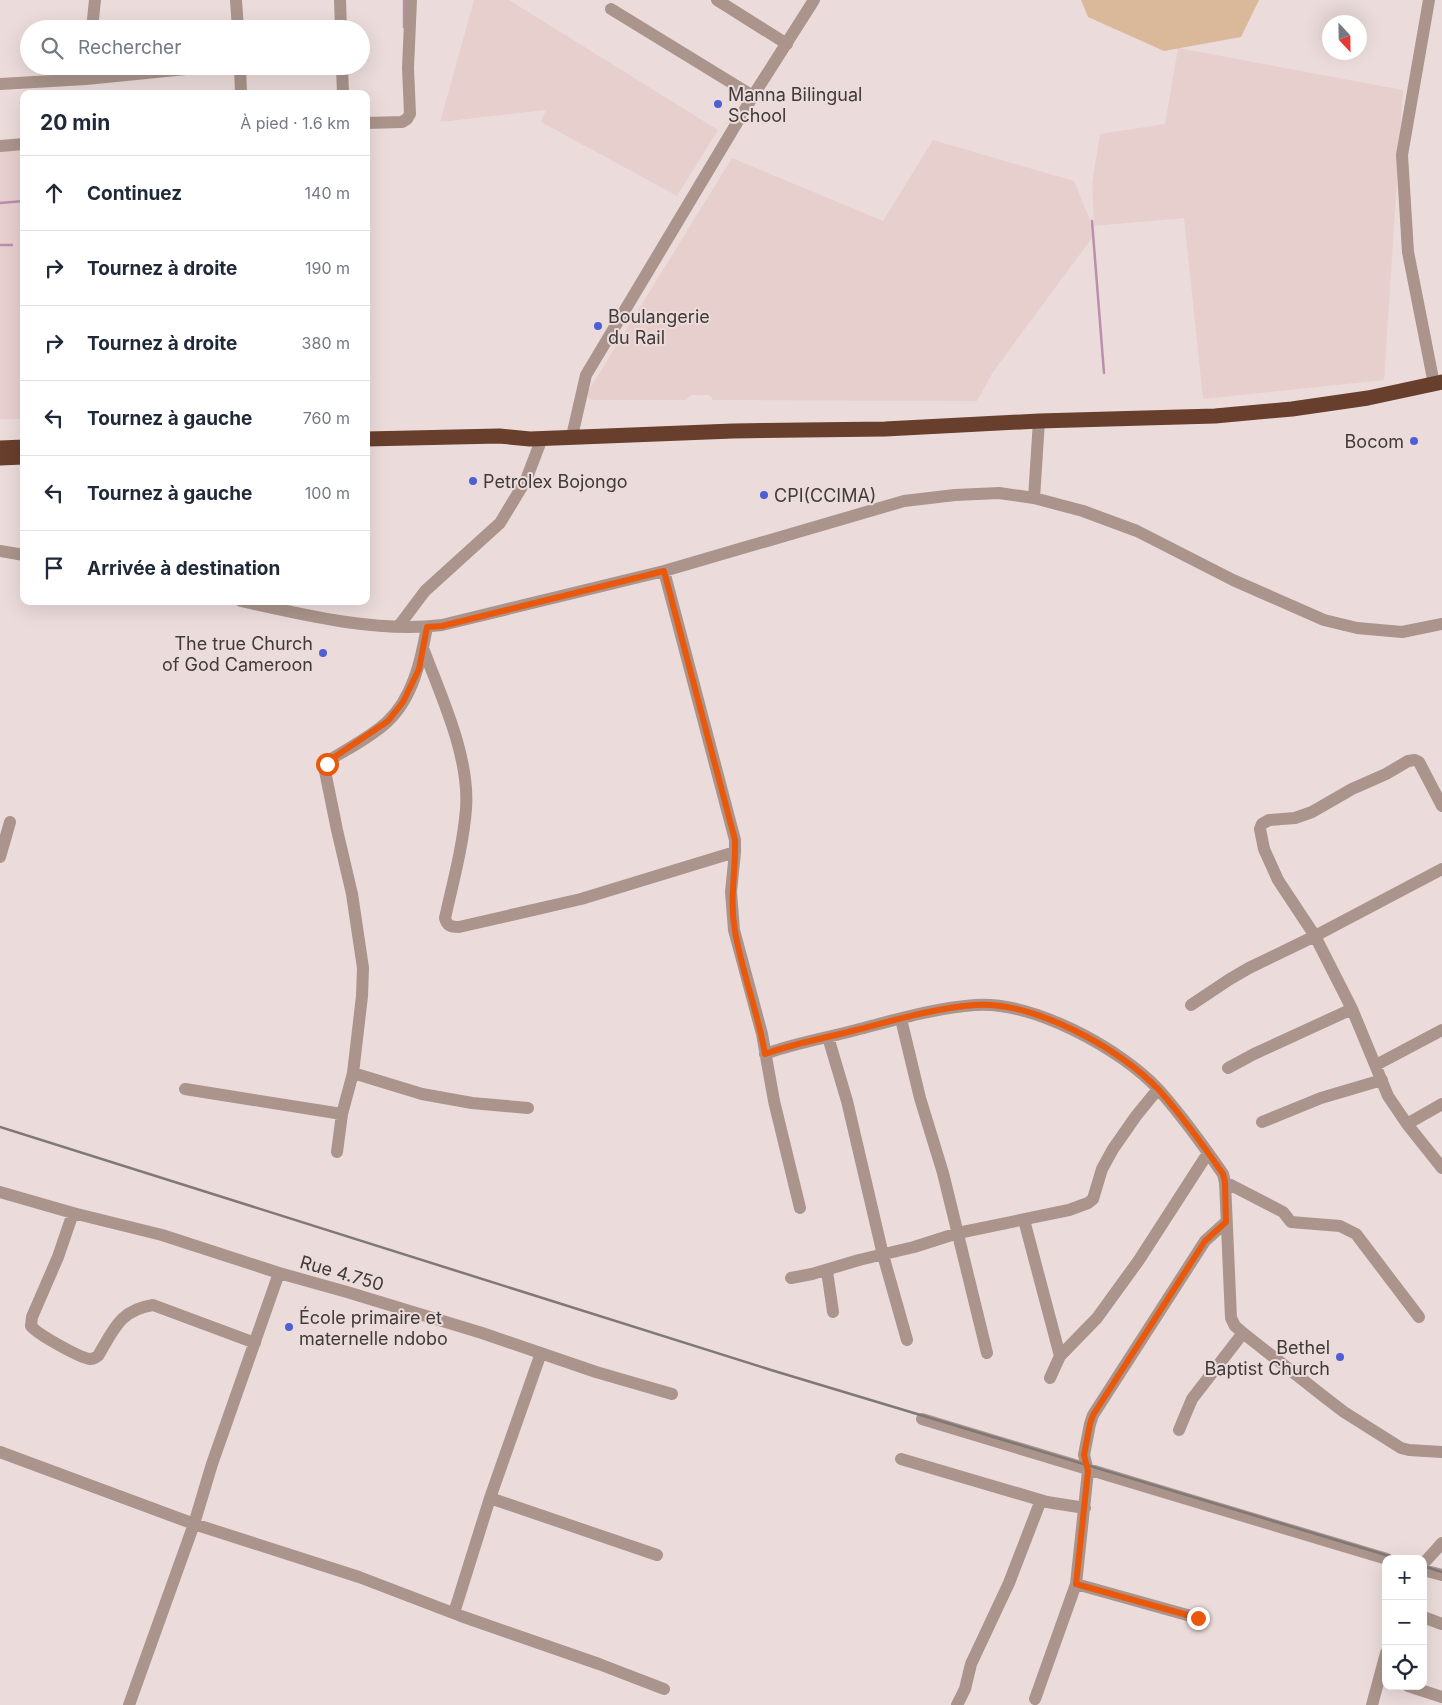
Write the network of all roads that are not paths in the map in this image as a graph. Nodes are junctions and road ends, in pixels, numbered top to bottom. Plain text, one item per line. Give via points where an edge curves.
1 (96, 0) edge
2 (236, 0) edge
3 (340, 0) edge
4 (411, 0) edge
5 (717, 0) edge
6 (814, 0) edge
7 (1429, 0) edge
8 (611, 9) dead end
9 (93, 20) edge
10 (237, 20) edge
11 (341, 20) edge
12 (787, 44) junction
13 (71, 75) edge
14 (240, 75) edge
15 (342, 75) edge
16 (0, 84) edge
17 (241, 90) edge
18 (343, 90) edge
19 (753, 96) junction
20 (370, 123) edge
21 (20, 144) edge
22 (0, 146) edge
23 (1438, 383) edge
24 (1039, 421) junction
25 (572, 436) junction
26 (536, 438) junction
27 (370, 439) edge
28 (20, 447) edge
29 (370, 447) edge
30 (0, 448) edge
31 (0, 458) edge
32 (20, 458) edge
33 (1034, 498) junction
34 (0, 551) edge
35 (20, 554) edge
36 (664, 571) junction
37 (258, 605) edge
38 (1442, 624) edge
39 (398, 627) junction
40 (427, 627) junction
41 (423, 648) junction
42 (1442, 806) edge
43 (10, 822) dead end
44 (735, 852) junction
45 (0, 856) edge
46 (1442, 869) edge
47 (1315, 936) junction
48 (1192, 1005) dead end
49 (1352, 1009) junction
50 (900, 1019) junction
51 (1442, 1030) edge
52 (828, 1038) junction
53 (765, 1054) junction
54 (1376, 1066) junction
55 (1228, 1068) dead end
56 (353, 1073) junction
57 (1382, 1080) junction
58 (185, 1089) dead end
59 (1158, 1090) junction
60 (1442, 1104) edge
61 (528, 1108) dead end
62 (342, 1114) junction
63 (1262, 1122) dead end
64 (1407, 1124) junction
65 (337, 1152) dead end
66 (1208, 1153) junction
67 (1442, 1168) edge
68 (1225, 1182) junction
69 (0, 1192) edge
70 (800, 1208) dead end
71 (73, 1213) junction
72 (1024, 1220) junction
73 (1226, 1222) junction
74 (958, 1233) junction
75 (883, 1255) junction
76 (827, 1271) junction
77 (279, 1273) junction
78 (791, 1278) dead end
79 (833, 1312) dead end
80 (1419, 1317) dead end
81 (1243, 1333) junction
82 (907, 1340) dead end
83 (254, 1343) junction
84 (541, 1353) junction
85 (987, 1353) dead end
86 (1060, 1356) junction
87 (1050, 1378) dead end
88 (672, 1394) dead end
89 (922, 1420) dead end
90 (1179, 1430) dead end
91 (0, 1452) edge
92 (1442, 1452) edge
93 (901, 1459) dead end
94 (1088, 1471) junction
95 (490, 1498) junction
96 (1041, 1500) junction
97 (1085, 1508) junction
98 (194, 1524) junction
99 (1442, 1543) edge
100 (657, 1555) dead end
101 (1382, 1557) edge
102 (1427, 1560) edge
103 (1427, 1571) edge
104 (1442, 1575) edge
105 (1076, 1584) junction
106 (454, 1614) junction
107 (1198, 1618) dead end
108 (1427, 1618) edge
109 (1442, 1624) edge
110 (1382, 1680) edge
111 (664, 1689) dead end
112 (1420, 1690) edge
113 (1442, 1697) edge
114 (1035, 1699) dead end
115 (129, 1705) edge
116 (957, 1705) edge
117 (1372, 1705) edge

1 - 9 street
2 - 10 street
3 - 11 street
4 - 20 street via 410,114 402,122
5 - 12 street
6 - 12 street
7 - 23 street via 1402,155 1408,252
8 - 19 street
12 - 19 street
13 - 16 street
14 - 17 street
15 - 18 street
19 - 25 street via 586,375
21 - 22 street
23 - 24 highway via 1292,409 1215,416
24 - 25 highway via 885,429
24 - 33 street
25 - 26 highway
26 - 27 highway
26 - 29 highway via 518,444
26 - 39 street via 526,480 500,523 425,592
28 - 30 highway
31 - 32 highway
33 - 36 street via 999,493 904,501
33 - 38 street via 1083,511 1137,531 1233,580 1324,620 1357,628 1402,632
34 - 35 street
36 - 40 street
36 - 44 street via 735,840
37 - 39 street via 303,615
39 - 40 street
40 - 41 street
41 - 44 street via 451,723 465,784 466,809 446,923 459,927 580,899
41 - 56 street via 419,669 403,702 388,721 333,758 325,771 352,894 363,968
42 - 47 street via 1415,760 1352,789 1312,812 1262,824 1260,838 1274,872
43 - 45 street
44 - 53 street via 731,892 734,930
46 - 47 street
47 - 48 street via 1230,979
47 - 49 street
49 - 54 street
49 - 55 street
50 - 52 street
50 - 59 street via 975,1005 1004,1006 1033,1013 1121,1058
50 - 74 street
51 - 54 street
52 - 53 street via 790,1045
52 - 75 street via 847,1101
53 - 70 street
54 - 57 street
56 - 61 street via 422,1094
56 - 62 street
57 - 63 street via 1321,1098
57 - 64 street via 1388,1096
58 - 62 street
59 - 66 street
59 - 72 street via 1113,1149 1091,1201 1069,1210
60 - 64 street
62 - 65 street
64 - 67 street
66 - 68 street
66 - 86 street via 1097,1318
68 - 73 street
68 - 80 street via 1283,1212 1291,1222 1340,1226 1356,1234
69 - 71 street, Rue 4.750
71 - 77 street, Rue 4.750 via 162,1235
71 - 83 street via 32,1318 31,1326 37,1332 88,1359 94,1358 128,1312 153,1305
72 - 74 street
72 - 86 street
73 - 81 street via 1231,1318
73 - 94 street via 1205,1241 1093,1415 1084,1455
74 - 75 street
74 - 85 street
75 - 76 street
75 - 82 street
76 - 78 street
76 - 79 street
77 - 83 street
77 - 84 street, Rue 4.750
81 - 90 street via 1192,1399
81 - 92 street via 1344,1412 1400,1448
83 - 98 street
84 - 88 street, Rue 4.750
84 - 95 street
86 - 87 street
89 - 94 street
91 - 98 street
93 - 96 street
94 - 97 street
94 - 101 street
95 - 100 street
95 - 106 street
96 - 97 street
96 - 116 street via 1009,1583 971,1664
97 - 105 street
98 - 106 street via 359,1577
98 - 115 street
99 - 102 street
103 - 104 street
105 - 107 street
105 - 114 street
106 - 111 street
108 - 109 street
110 - 117 street
112 - 113 street

